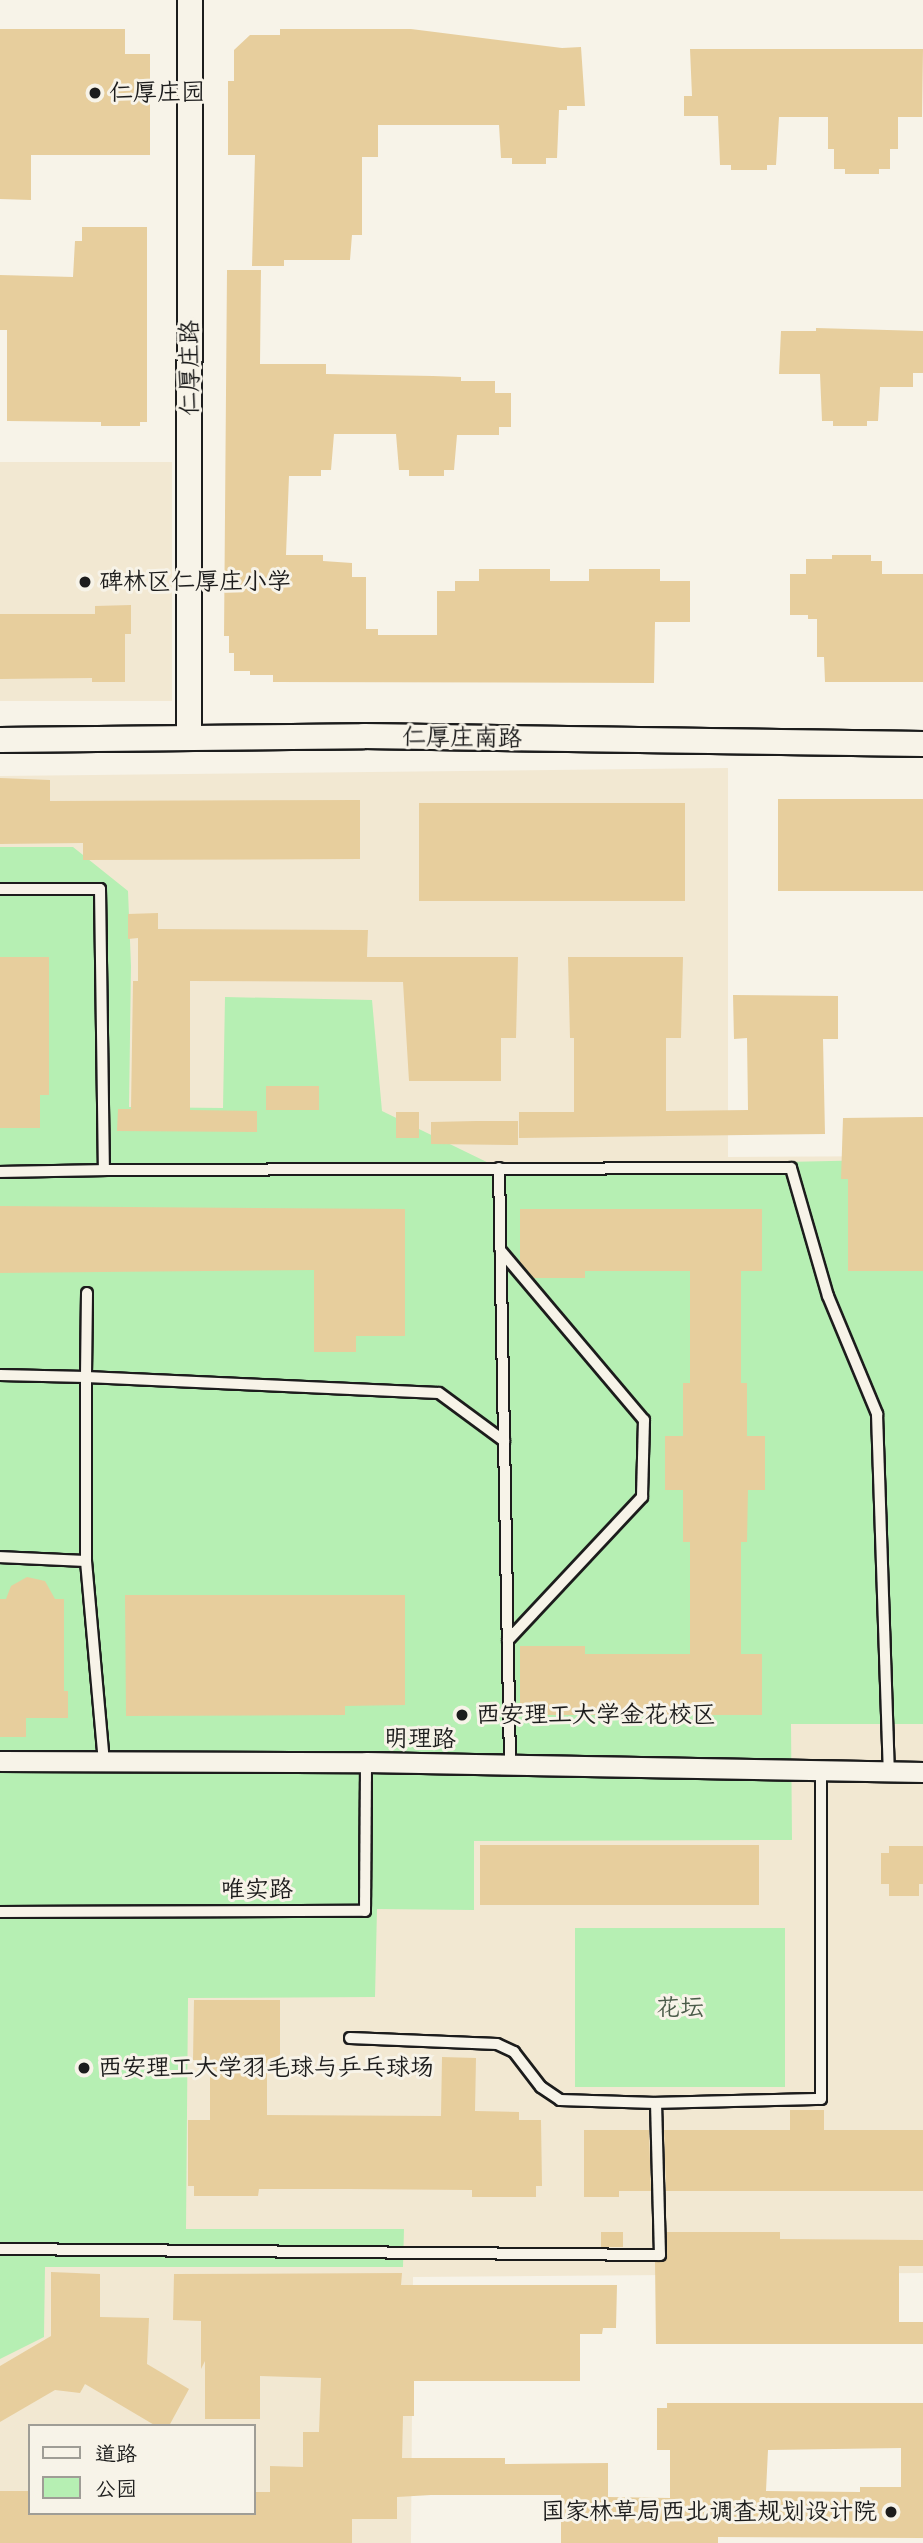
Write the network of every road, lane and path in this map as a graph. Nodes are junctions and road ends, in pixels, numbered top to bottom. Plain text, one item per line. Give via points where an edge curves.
1 (191, 0) edge
2 (189, 737) junction
3 (0, 740) edge
4 (923, 744) edge
5 (0, 889) edge
6 (499, 1168) junction
7 (104, 1170) junction
8 (0, 1172) edge
9 (501, 1251) junction
10 (88, 1293) dead end
11 (0, 1375) edge
12 (86, 1377) junction
13 (504, 1441) junction
14 (0, 1557) edge
15 (86, 1562) junction
16 (508, 1640) junction
17 (0, 1762) edge
18 (366, 1762) junction
19 (104, 1763) junction
20 (510, 1765) junction
21 (821, 1770) junction
22 (889, 1771) junction
23 (923, 1772) edge
24 (0, 1912) edge
25 (350, 2038) dead end
26 (656, 2103) junction
27 (0, 2249) edge

1 - 2 street, 仁厚庄路
2 - 3 street, 仁厚庄南路
2 - 4 street, 仁厚庄南路
5 - 7 lane via 100,889
6 - 7 lane
6 - 9 lane
6 - 22 lane via 791,1168 828,1296 877,1414
7 - 8 lane
9 - 13 lane
9 - 16 lane via 645,1420 642,1497
10 - 12 lane
11 - 12 lane
12 - 13 lane via 439,1393
12 - 15 lane
13 - 16 lane
14 - 15 lane
15 - 19 lane
16 - 20 lane
17 - 19 street, 明理路
18 - 19 street, 明理路
18 - 20 street, 明理路
18 - 24 lane, 唯实路 via 365,1911
20 - 21 street, 明理路
21 - 22 street, 明理路
21 - 26 lane via 821,2099
22 - 23 street, 明理路
25 - 26 lane via 497,2044 514,2052 541,2087 560,2100
26 - 27 lane via 660,2255

